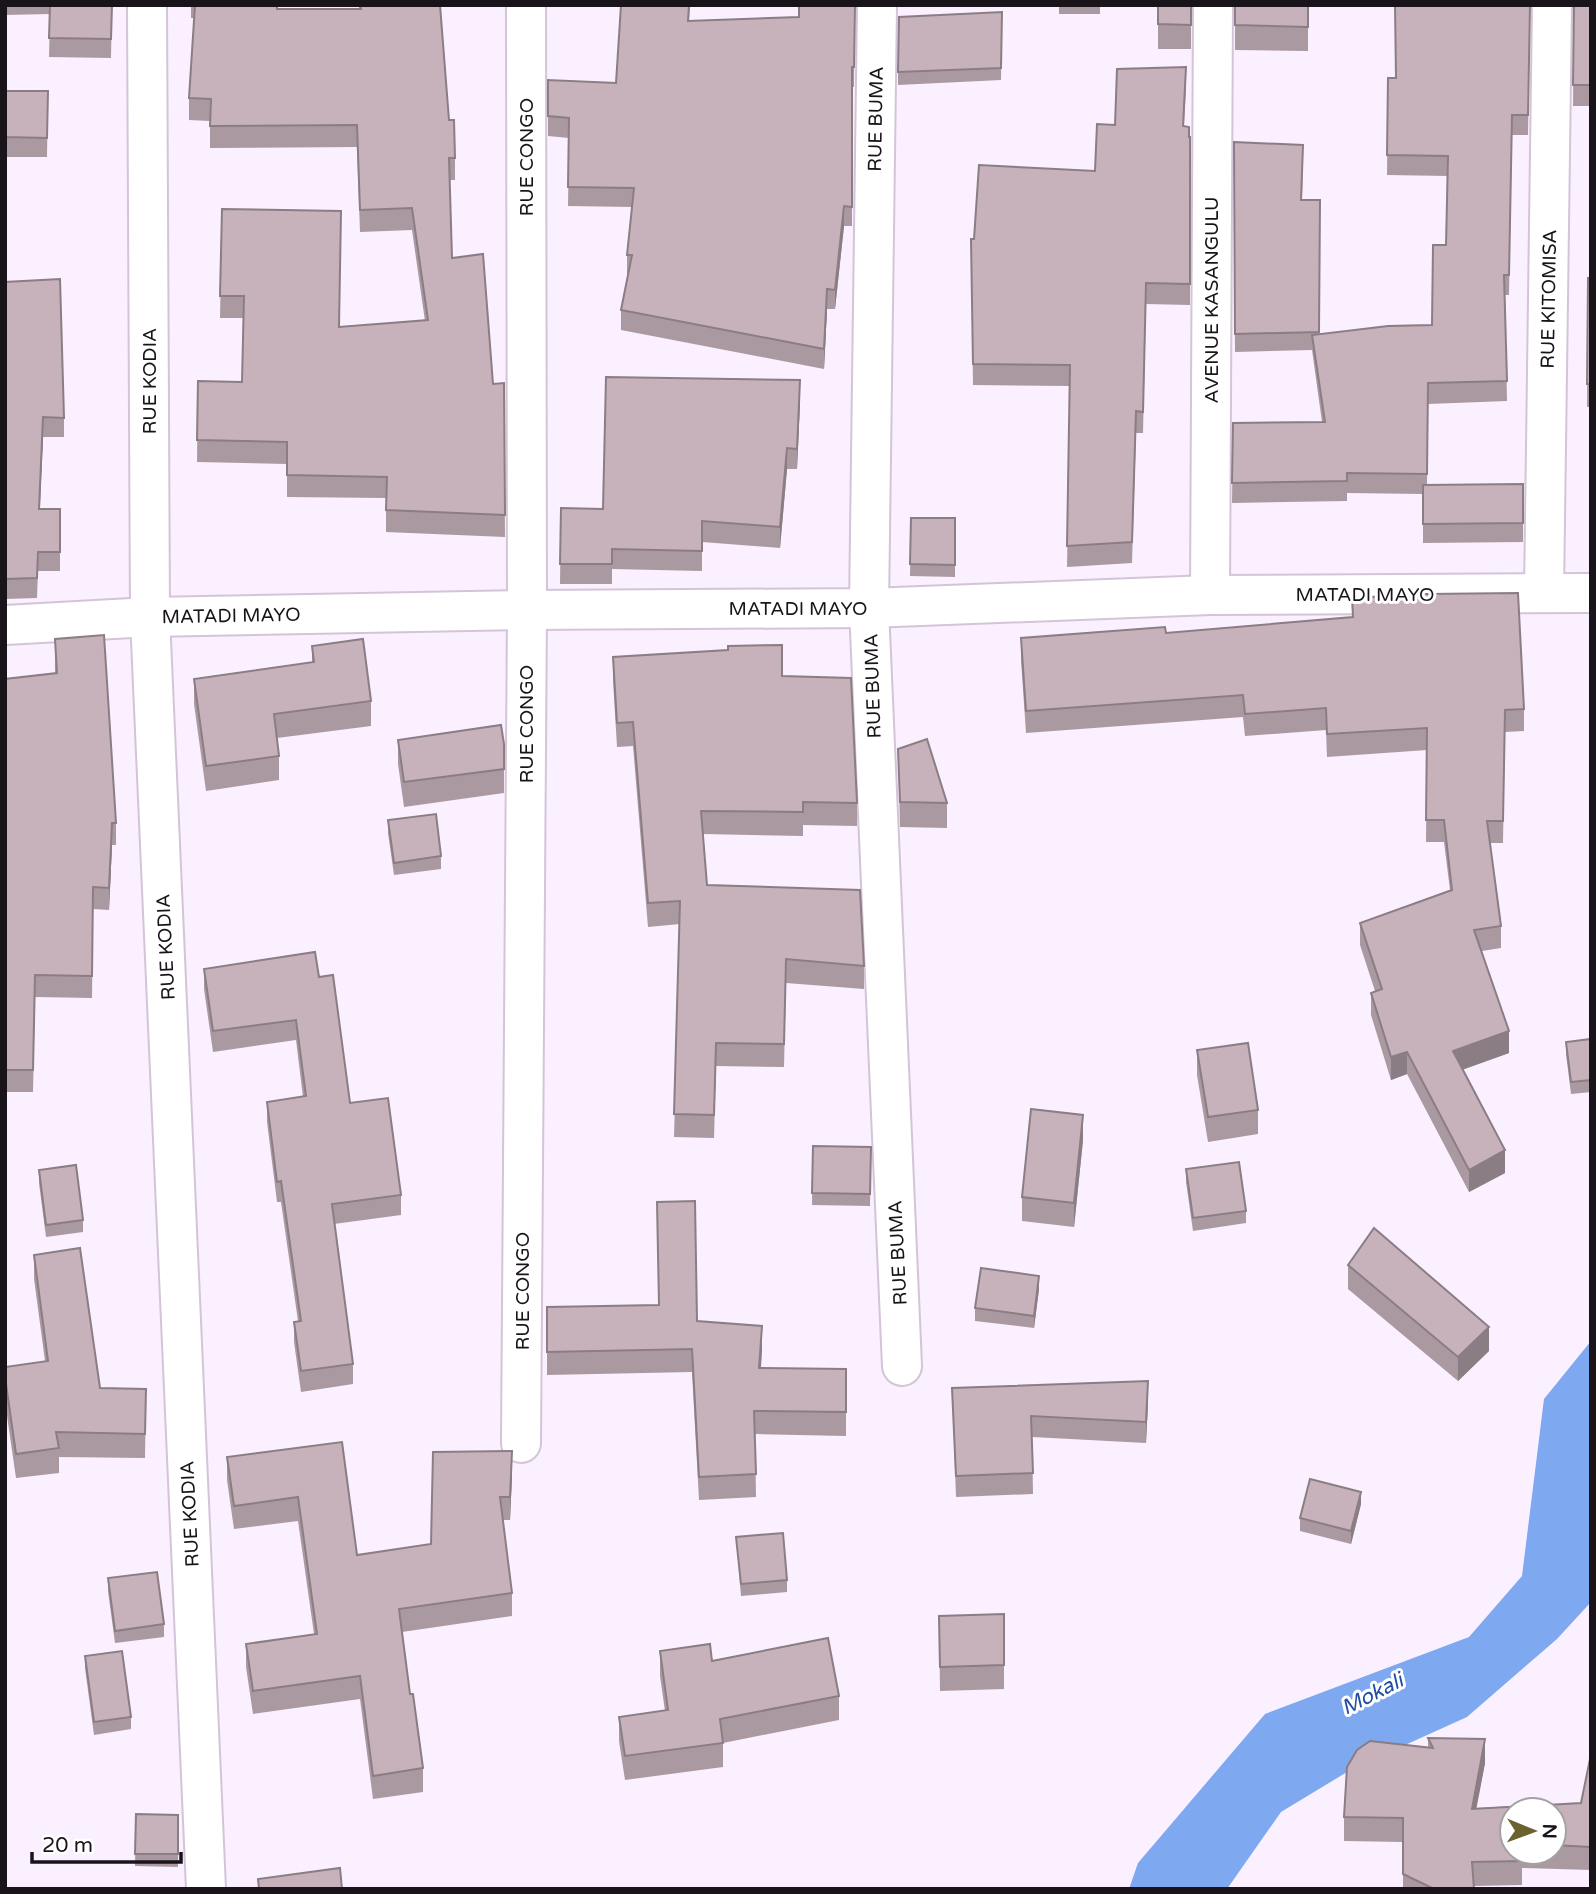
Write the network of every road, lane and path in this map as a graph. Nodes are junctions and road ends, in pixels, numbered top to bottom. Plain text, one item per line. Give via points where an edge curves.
1 (147, 5) edge
2 (526, 5) edge
3 (877, 5) edge
4 (1213, 5) edge
5 (1552, 5) edge
6 (1544, 593) junction
7 (1591, 593) edge
8 (1210, 595) junction
9 (869, 608) junction
10 (527, 610) junction
11 (150, 617) junction
12 (5, 625) edge
13 (902, 1366) dead end
14 (521, 1443) dead end
15 (206, 1889) edge

1 - 11 street, RUE KODIA
2 - 10 street, RUE CONGO
3 - 9 street, RUE BUMA
4 - 8 street, AVENUE KASANGULU
5 - 6 street, RUE KITOMISA
6 - 7 street, MATADI MAYO
6 - 8 street, MATADI MAYO
8 - 9 street, MATADI MAYO
9 - 10 street, MATADI MAYO
9 - 13 street, RUE BUMA
10 - 11 street, MATADI MAYO
10 - 14 street, RUE CONGO
11 - 12 street, MATADI MAYO
11 - 15 street, RUE KODIA

